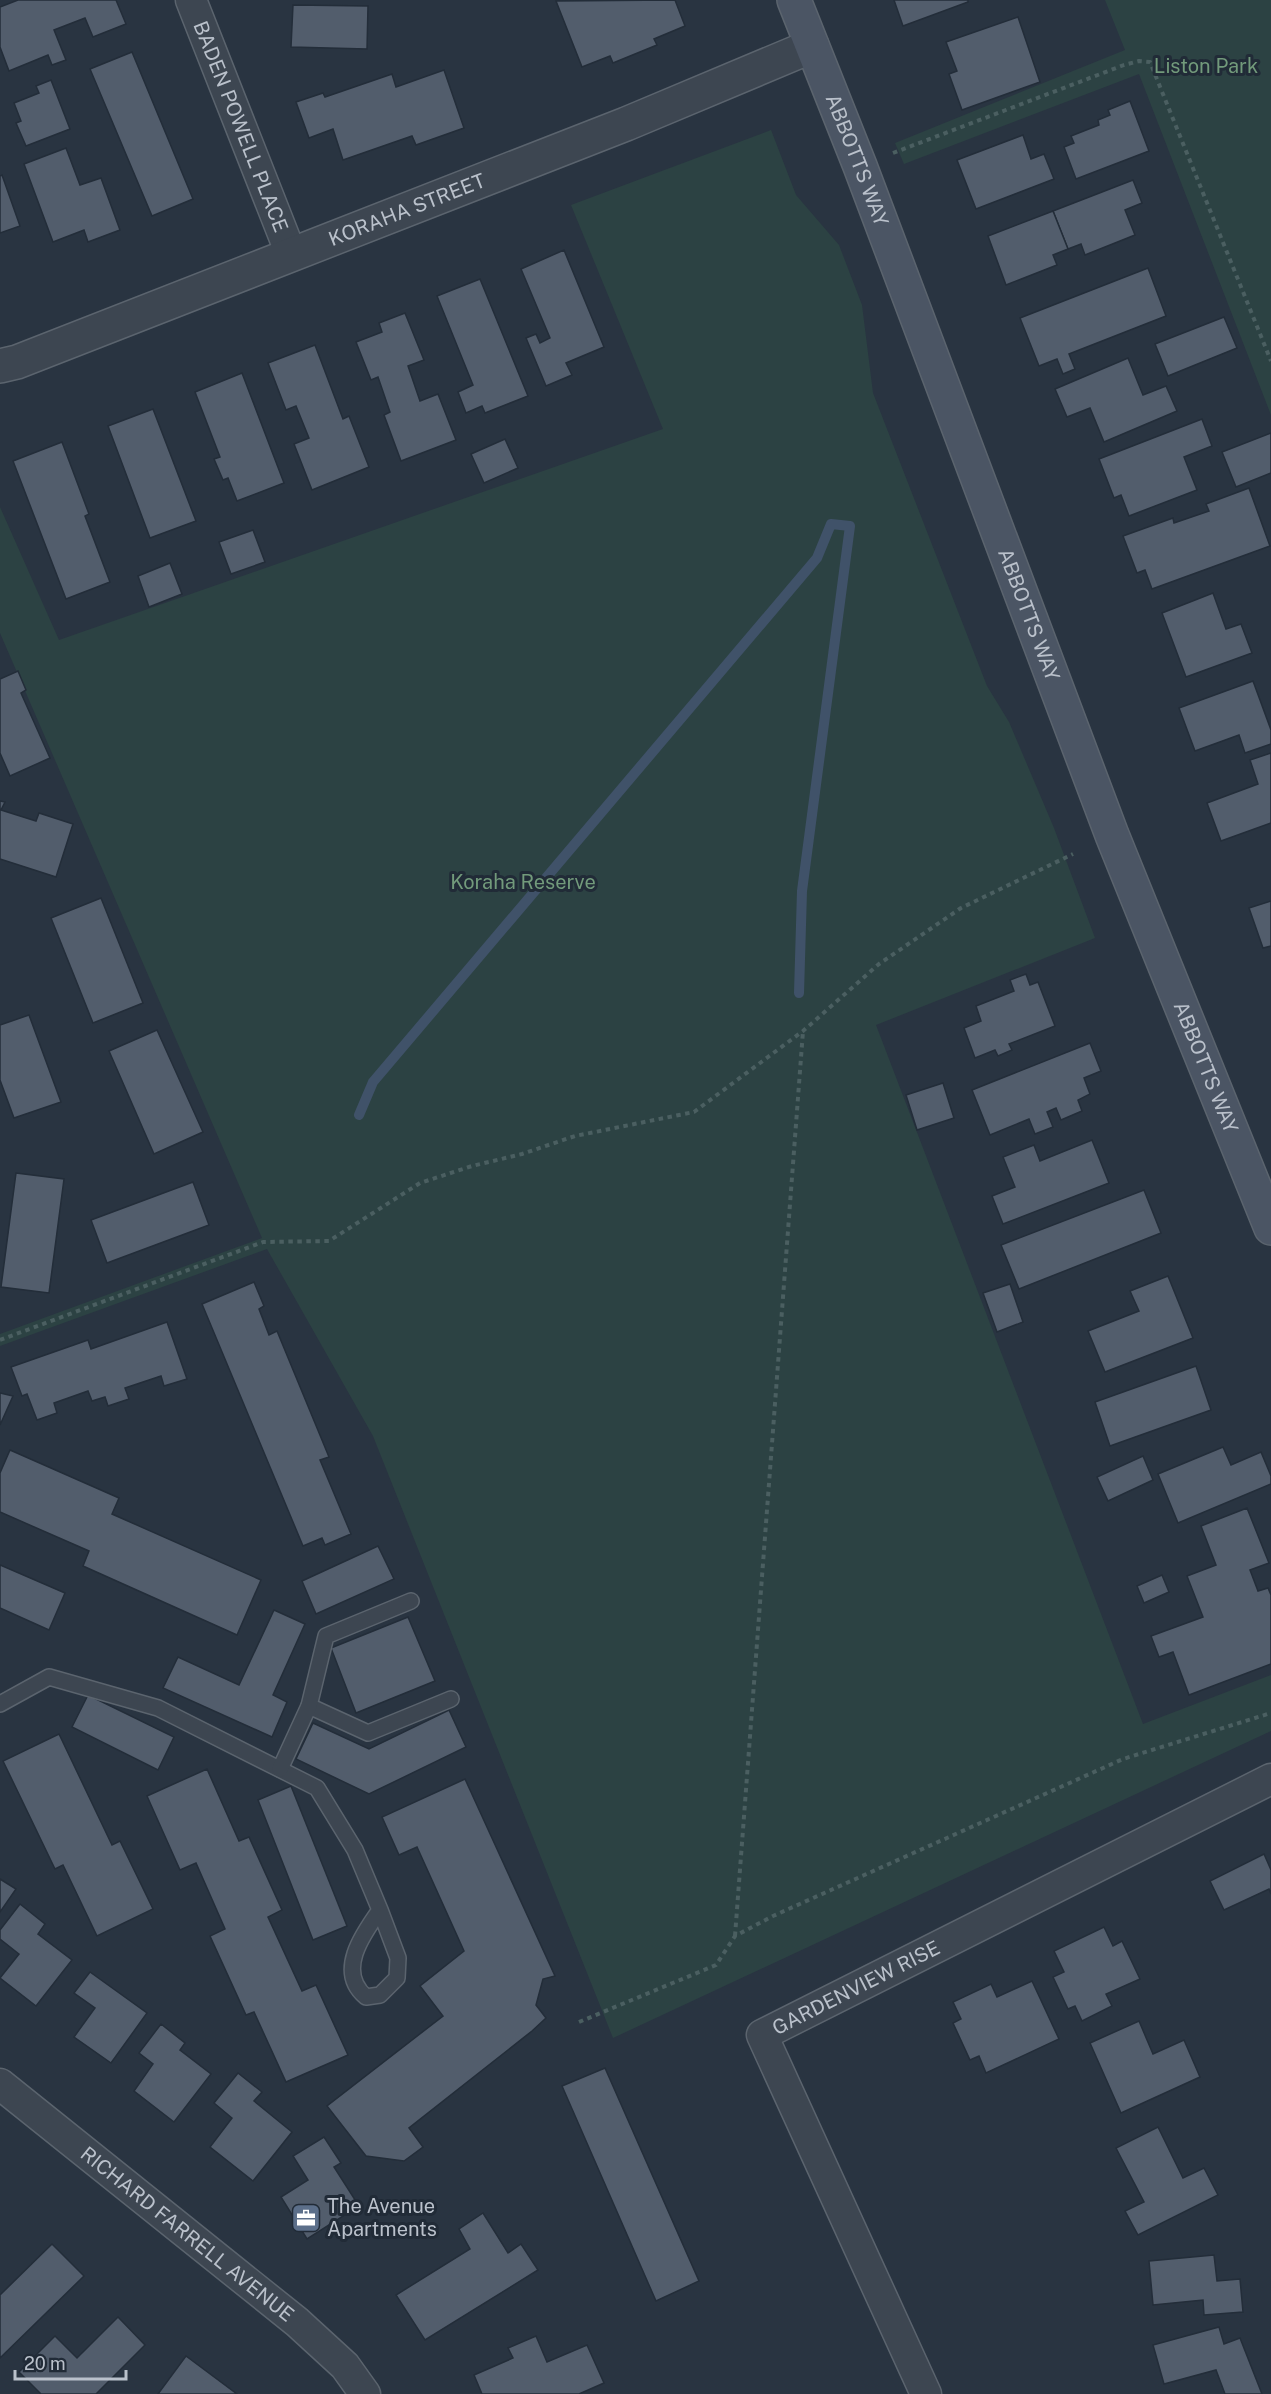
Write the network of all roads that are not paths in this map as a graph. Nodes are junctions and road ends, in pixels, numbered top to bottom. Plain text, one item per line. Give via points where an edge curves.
1 (191, 0) edge
2 (794, 0) edge
3 (812, 46) junction
4 (291, 254) junction
5 (0, 366) edge
6 (1271, 1228) edge
7 (411, 1601) dead end
8 (451, 1699) dead end
9 (0, 1704) edge
10 (309, 1706) junction
11 (279, 1769) junction
12 (1271, 1779) edge
13 (380, 1910) junction
14 (0, 2084) edge
15 (365, 2394) edge
16 (926, 2394) edge

1 - 4 street, BADEN POWELL PLACE
2 - 3 main road, ABBOTTS WAY
3 - 4 street, KORAHA STREET via 626,124
3 - 6 main road, ABBOTTS WAY via 1112,835
4 - 5 street, KORAHA STREET
7 - 10 lane via 326,1636
8 - 10 lane via 368,1733
9 - 11 lane via 49,1677 158,1708
10 - 11 lane
11 - 13 lane via 317,1788 355,1850
12 - 16 street, GARDENVIEW RISE via 762,2036
13 - 13 lane via 365,1930 354,1956 356,1988 366,1997 380,1995 397,1978 398,1958
14 - 15 street, RICHARD FARRELL AVENUE via 297,2322 345,2366

